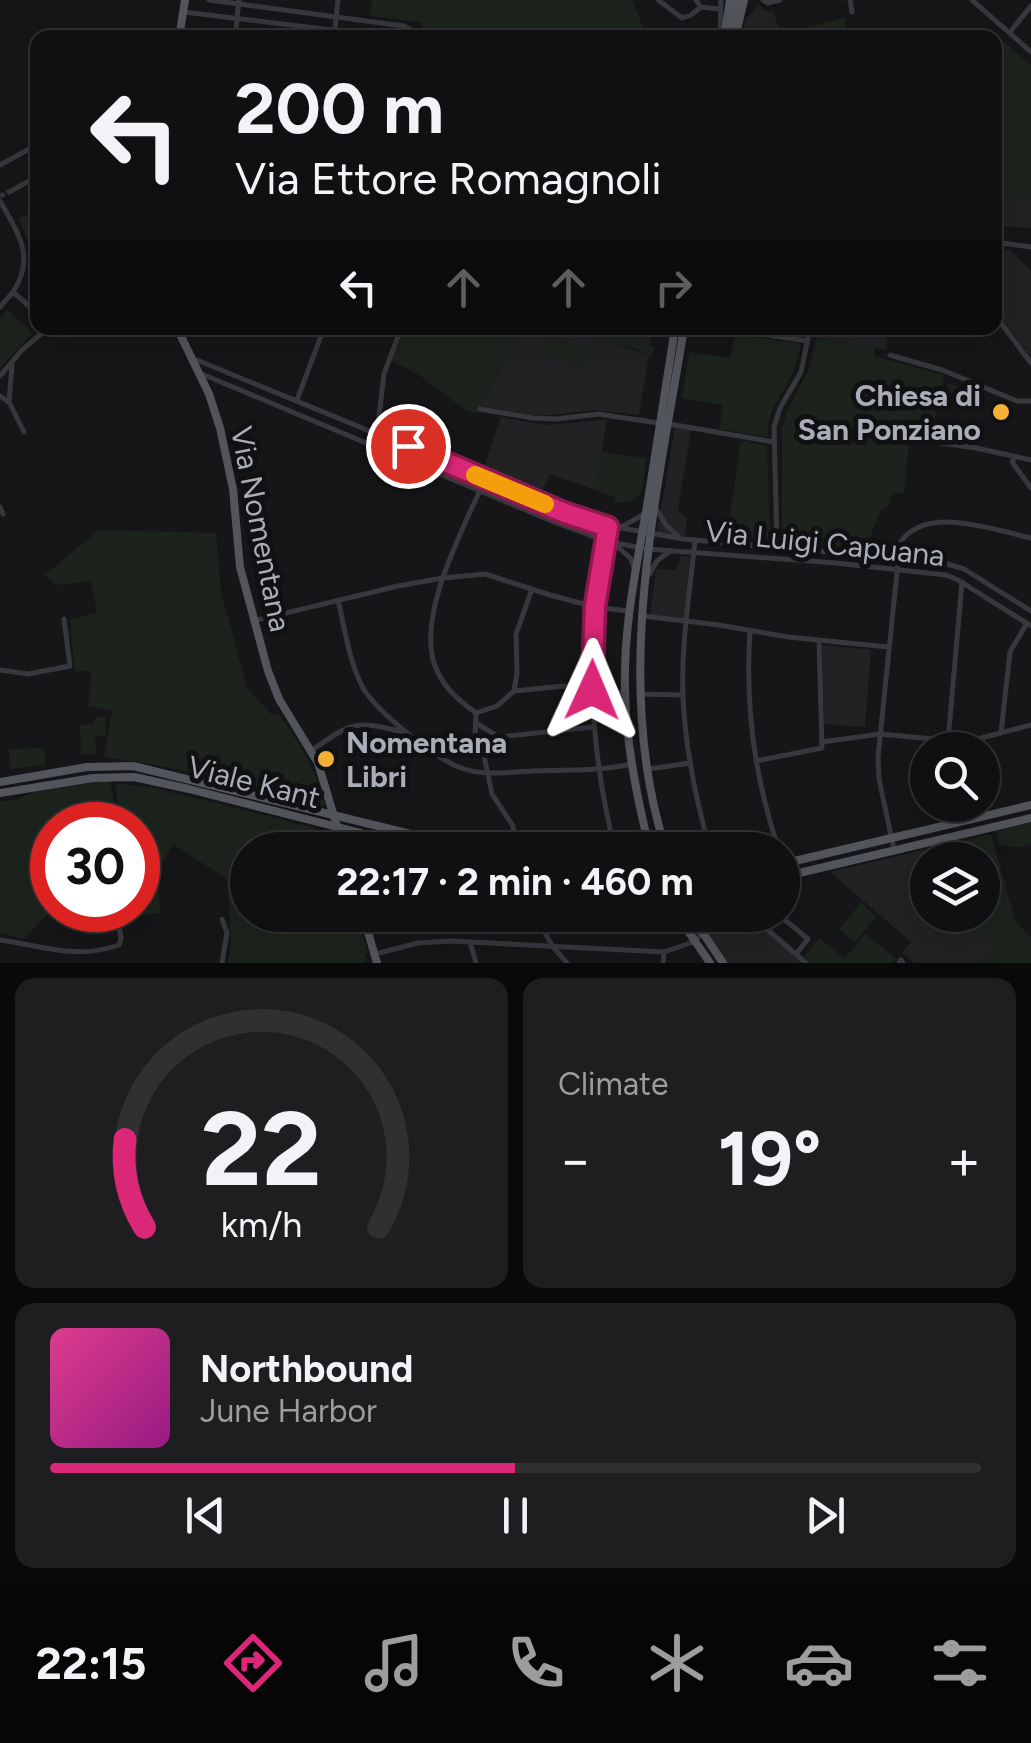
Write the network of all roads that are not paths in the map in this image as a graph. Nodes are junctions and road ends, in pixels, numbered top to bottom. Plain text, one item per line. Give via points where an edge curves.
1 (186, 0) edge
2 (209, 0) edge
3 (338, 0) edge
4 (658, 0) edge
5 (721, 0) edge
6 (733, 0) edge
7 (744, 0) edge
8 (780, 0) edge
9 (850, 0) edge
10 (972, 0) edge
11 (765, 1) edge
12 (238, 2) edge
13 (699, 3) edge
14 (1031, 6) edge
15 (720, 10) junction
16 (184, 12) junction
17 (852, 12) dead end
18 (336, 16) junction
19 (237, 18) junction
20 (335, 29) junction
21 (181, 30) edge
22 (236, 30) edge
23 (342, 30) edge
24 (411, 30) edge
25 (725, 30) edge
26 (728, 30) edge
27 (731, 30) edge
28 (1010, 32) junction
29 (1031, 52) edge
30 (30, 148) edge
31 (0, 165) edge
32 (30, 180) edge
33 (11, 191) tunnel mouth
34 (0, 201) edge
35 (1002, 243) edge
36 (1031, 247) edge
37 (13, 292) junction
38 (0, 306) edge
39 (30, 307) edge
40 (1002, 324) edge
41 (40, 335) edge
42 (180, 335) edge
43 (322, 335) edge
44 (398, 335) edge
45 (673, 335) edge
46 (683, 335) edge
47 (767, 335) edge
48 (808, 335) edge
49 (807, 341) junction
50 (890, 354) dead end
51 (192, 358) junction
52 (12, 361) junction
53 (1031, 363) edge
54 (213, 365) junction
55 (203, 375) junction
56 (0, 376) edge
57 (0, 396) edge
58 (297, 400) junction
59 (1031, 401) edge
60 (9, 402) junction
61 (480, 409) dead end
62 (664, 423) junction
63 (358, 425) junction
64 (24, 432) dead end
65 (377, 433) junction
66 (352, 437) junction
67 (928, 441) dead end
68 (774, 442) junction
69 (408, 446) junction
70 (1015, 457) junction
71 (407, 460) junction
72 (440, 460) junction
73 (1031, 460) edge
74 (435, 472) junction
75 (485, 479) junction
76 (1031, 488) edge
77 (480, 491) junction
78 (528, 497) junction
79 (523, 508) junction
80 (655, 508) junction
81 (646, 513) junction
82 (608, 527) junction
83 (618, 529) junction
84 (646, 534) junction
85 (1031, 538) edge
86 (681, 539) junction
87 (695, 540) junction
88 (605, 541) junction
89 (615, 544) junction
90 (777, 546) junction
91 (644, 549) junction
92 (670, 551) junction
93 (679, 551) junction
94 (694, 552) junction
95 (897, 557) junction
96 (636, 563) junction
97 (648, 566) junction
98 (896, 570) junction
99 (634, 575) junction
100 (647, 577) junction
101 (443, 578) junction
102 (962, 582) junction
103 (992, 586) junction
104 (532, 589) junction
105 (985, 596) junction
106 (338, 600) junction
107 (595, 606) junction
108 (1031, 610) edge
109 (628, 611) junction
110 (643, 616) junction
111 (64, 619) dead end
112 (686, 620) junction
113 (253, 621) junction
114 (1029, 624) edge
115 (750, 631) junction
116 (819, 640) junction
117 (888, 647) junction
118 (0, 670) edge
119 (592, 690) junction
120 (514, 691) junction
121 (624, 693) junction
122 (640, 694) junction
123 (683, 695) junction
124 (476, 713) junction
125 (476, 724) junction
126 (1031, 725) edge
127 (594, 727) junction
128 (407, 732) junction
129 (949, 732) edge
130 (1001, 733) joint
131 (880, 734) junction
132 (475, 737) dead end
133 (910, 737) edge
134 (499, 738) junction
135 (822, 746) junction
136 (312, 750) junction
137 (756, 761) junction
138 (690, 763) junction
139 (632, 764) junction
140 (119, 765) junction
141 (599, 770) junction
142 (647, 770) junction
143 (488, 772) junction
144 (170, 773) junction
145 (135, 777) junction
146 (158, 782) junction
147 (0, 788) edge
148 (1031, 805) edge
149 (334, 815) junction
150 (1031, 818) edge
151 (378, 825) junction
152 (338, 827) junction
153 (339, 832) edge
154 (358, 832) edge
155 (375, 832) edge
156 (405, 832) edge
157 (515, 832) edge
158 (611, 832) edge
159 (646, 832) edge
160 (661, 832) edge
161 (706, 832) edge
162 (774, 832) edge
163 (892, 838) junction
164 (894, 850) junction
165 (800, 859) edge
166 (800, 873) edge
167 (222, 920) dead end
168 (120, 932) edge
169 (369, 932) edge
170 (545, 932) edge
171 (688, 932) edge
172 (770, 932) edge
173 (800, 932) edge
174 (702, 934) joint
175 (0, 940) edge
176 (470, 941) junction
177 (694, 942) junction
178 (553, 946) junction
179 (74, 952) junction
180 (664, 952) junction
181 (796, 954) junction
182 (376, 958) edge
183 (76, 963) edge
184 (222, 963) edge
185 (476, 963) edge
186 (567, 963) edge
187 (663, 963) edge
188 (710, 963) edge
189 (723, 963) edge
190 (806, 963) edge

1 - 16 main road
2 - 12 street
3 - 18 street
4 - 13 street via 682,18
5 - 15 street
6 - 26 main road
7 - 27 main road
8 - 11 street
9 - 17 street
10 - 28 street
12 - 18 street
12 - 19 street
13 - 15 street
14 - 28 street
15 - 25 street
16 - 19 street
16 - 21 main road
18 - 20 street
18 - 24 street
19 - 20 street
19 - 22 street
20 - 23 street
28 - 29 street
30 - 31 street
32 - 33 street
34 - 37 street via 24,254
35 - 36 street
37 - 38 street
37 - 39 street
40 - 53 street
41 - 52 street
42 - 51 main road, Via Nomentana
43 - 58 street
44 - 65 street via 384,374
45 - 62 main road
46 - 62 main road
47 - 49 street
48 - 49 street
49 - 68 street via 801,372 777,415
50 - 59 street
51 - 54 street
51 - 55 main road, Via Nomentana
52 - 56 street
52 - 60 street
54 - 55 street
54 - 58 street
55 - 66 street
55 - 113 main road, Via Nomentana via 224,444
57 - 60 street
58 - 63 street
60 - 64 street
61 - 62 street via 532,418 602,414
62 - 68 street
62 - 80 main road
62 - 81 main road
63 - 65 street
63 - 66 street
65 - 69 street
66 - 71 street
67 - 70 street
68 - 90 street
69 - 71 street
69 - 72 street
70 - 73 street
70 - 76 street
71 - 74 street
72 - 74 street
72 - 75 street
74 - 77 street
75 - 77 street
75 - 78 street
77 - 79 street
77 - 101 street
78 - 79 street
78 - 82 street
79 - 88 street
80 - 84 main road
80 - 86 street
81 - 83 street
81 - 84 main road
82 - 83 street
82 - 88 street
83 - 84 street
84 - 86 street
84 - 91 main road
85 - 95 street via 934,523 906,533
86 - 87 street, Via Luigi Capuana
86 - 93 street, Via Luigi Capuana
87 - 90 street, Via Luigi Capuana
87 - 94 street
88 - 89 street
88 - 107 street
89 - 91 street
89 - 99 street via 632,560
90 - 95 street, Via Luigi Capuana
91 - 92 street
91 - 96 main road
91 - 97 main road
92 - 93 street
92 - 100 street
93 - 94 street, Via Luigi Capuana
94 - 98 street, Via Luigi Capuana
94 - 112 street
95 - 98 street
95 - 103 street, Via Luigi Capuana via 948,563
96 - 97 street
96 - 99 main road
97 - 100 main road
98 - 102 street, Via Luigi Capuana
98 - 117 street
99 - 109 main road
100 - 110 main road
101 - 104 street via 485,574
101 - 106 street
101 - 124 street via 433,612 432,657 451,693
102 - 105 street, Via Luigi Capuana
102 - 129 street
103 - 105 street
103 - 108 street, Via Luigi Capuana
104 - 107 street
104 - 120 street via 516,634
105 - 114 street, Via Luigi Capuana
106 - 113 street
106 - 128 street via 364,688
107 - 109 street
107 - 119 street
109 - 121 main road
110 - 112 street
110 - 122 main road
111 - 118 street via 70,666 28,674
112 - 115 street
112 - 123 street
113 - 136 main road, Via Nomentana via 276,694
114 - 130 street via 1009,657
115 - 116 street
115 - 137 street
116 - 117 street
116 - 135 street
117 - 131 street
119 - 120 street
119 - 121 street
119 - 127 street
120 - 124 street
121 - 139 main road
122 - 123 street
122 - 142 main road
123 - 138 street
124 - 125 street
125 - 132 street
125 - 134 street
126 - 130 street
127 - 134 street
127 - 141 street
128 - 136 street via 352,725
128 - 143 street via 460,768
131 - 133 street
131 - 135 street
131 - 163 street via 878,774
134 - 143 street via 482,755
135 - 137 street
136 - 149 main road, Via Nomentana
137 - 162 street
138 - 142 street
138 - 161 street
139 - 141 street
139 - 159 main road
140 - 144 main road, Viale Kant
140 - 145 street, Viale Kant via 150,773
140 - 147 main road, Viale Kant via 24,778
141 - 143 street
141 - 158 street
142 - 160 main road
143 - 157 street via 493,796
144 - 146 street, Viale Kant via 155,773
144 - 149 main road, Viale Kant
145 - 146 main road, Viale Kant
145 - 147 main road, Viale Kant
146 - 152 main road, Viale Kant
148 - 163 main road
149 - 151 main road, Viale Kant
149 - 152 main road, Via Nomentana
150 - 164 main road
151 - 155 street
151 - 156 main road, Viale Kant
152 - 153 main road, Via Nomentana
152 - 154 main road, Viale Kant
163 - 164 street
163 - 165 main road
164 - 166 main road
167 - 184 street
168 - 179 street via 116,946
169 - 182 main road
170 - 178 street
171 - 177 main road
172 - 181 street
173 - 181 street via 808,939
174 - 177 street
174 - 189 main road
175 - 179 street
176 - 178 street
176 - 182 street via 418,943
176 - 185 street
177 - 180 street
177 - 188 main road
178 - 180 street
178 - 186 street
179 - 183 street
180 - 187 street
181 - 190 street

